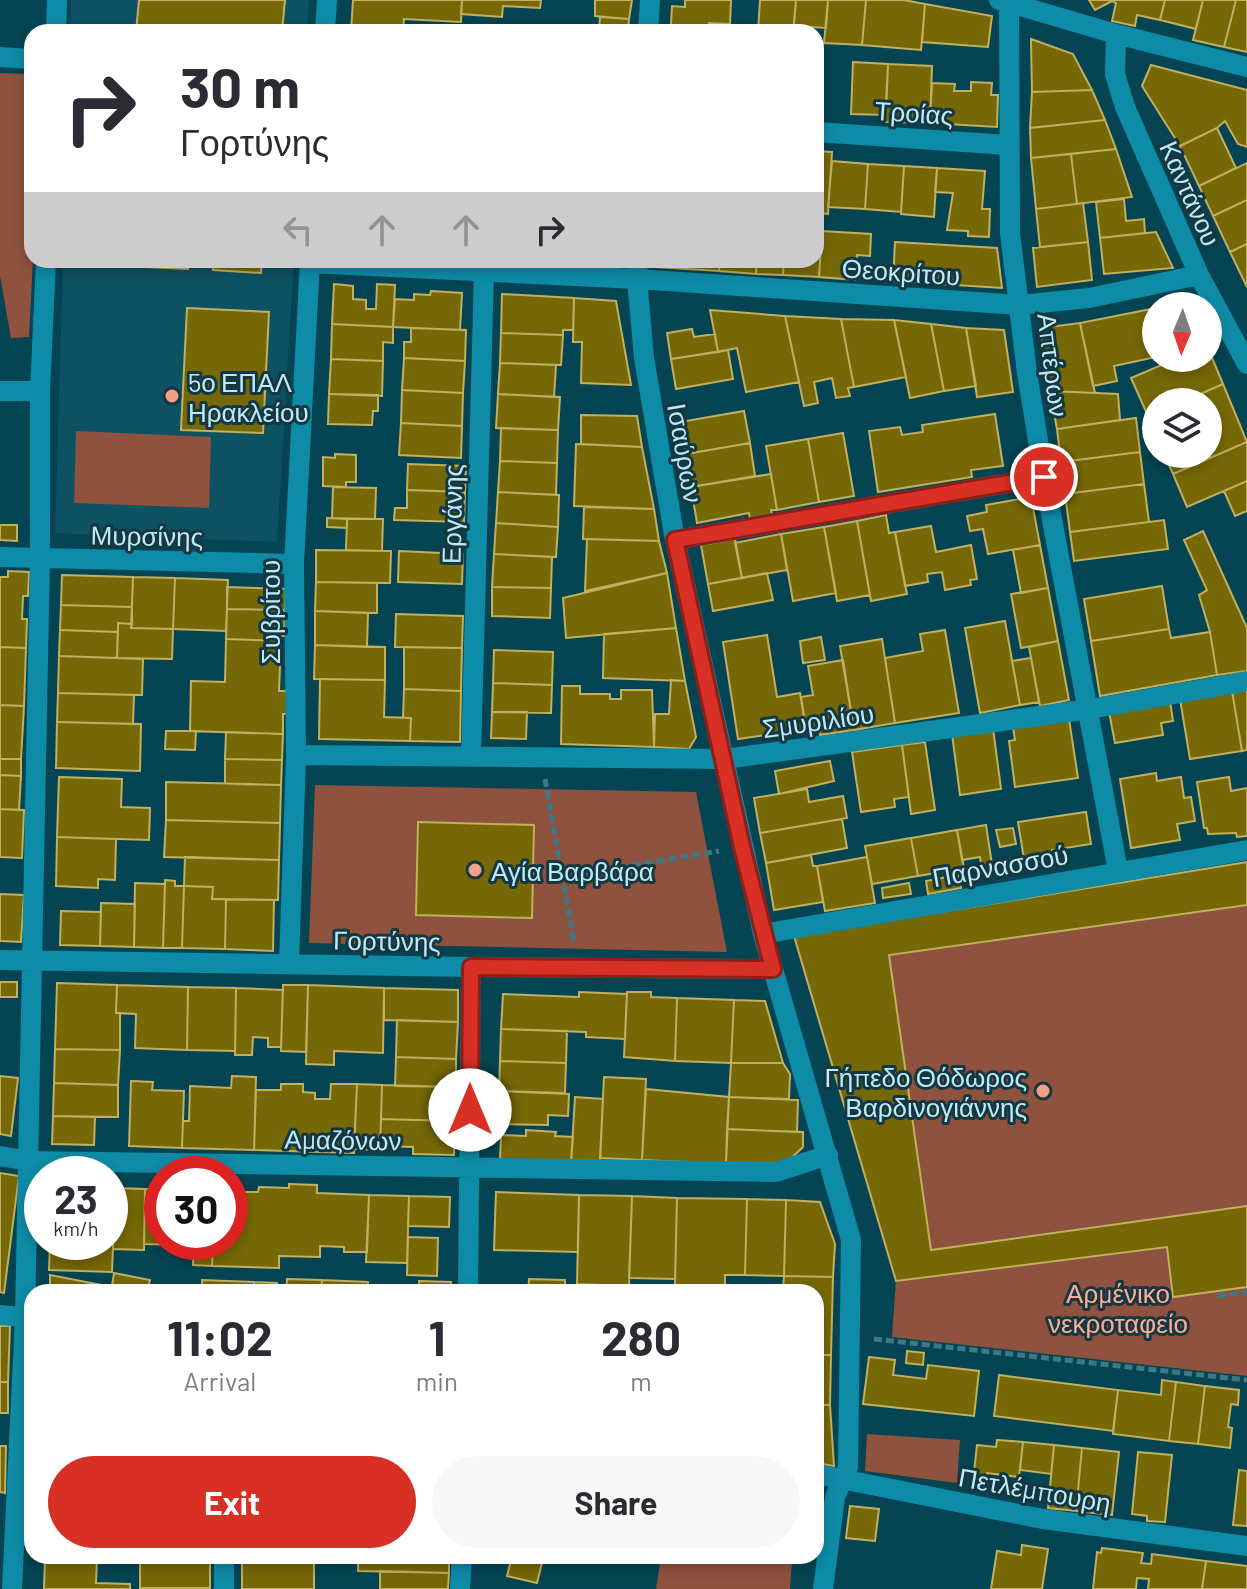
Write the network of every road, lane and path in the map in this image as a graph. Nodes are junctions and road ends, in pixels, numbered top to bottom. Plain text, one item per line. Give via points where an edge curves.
1 (57, 0) edge
2 (327, 0) edge
3 (650, 0) edge
4 (1004, 1) edge
5 (56, 24) edge
6 (326, 24) edge
7 (648, 24) edge
8 (1116, 34) junction
9 (0, 57) edge
10 (24, 58) edge
11 (1247, 67) edge
12 (824, 133) edge
13 (1008, 145) junction
14 (46, 268) edge
15 (310, 268) edge
16 (414, 268) edge
17 (637, 269) edge
18 (484, 272) junction
19 (1199, 275) junction
20 (1020, 305) junction
21 (1247, 364) edge
22 (0, 391) edge
23 (40, 391) junction
24 (1044, 477) junction
25 (675, 540) junction
26 (0, 557) edge
27 (40, 559) junction
28 (294, 564) junction
29 (1247, 681) edge
30 (1090, 709) junction
31 (296, 755) junction
32 (471, 757) junction
33 (542, 759) junction
34 (725, 759) junction
35 (742, 847) junction
36 (1247, 850) edge
37 (1118, 871) junction
38 (562, 877) junction
39 (763, 934) junction
40 (0, 960) edge
41 (33, 960) junction
42 (289, 964) junction
43 (471, 967) junction
44 (578, 968) junction
45 (773, 969) junction
46 (828, 1155) junction
47 (0, 1156) edge
48 (29, 1156) edge
49 (24, 1160) edge
50 (128, 1162) edge
51 (470, 1167) junction
52 (29, 1260) edge
53 (29, 1284) edge
54 (468, 1284) edge
55 (1247, 1292) edge
56 (1218, 1296) dead end
57 (0, 1315) edge
58 (24, 1317) edge
59 (849, 1337) junction
60 (1247, 1380) edge
61 (24, 1398) edge
62 (824, 1476) edge
63 (842, 1479) junction
64 (1247, 1546) edge
65 (224, 1564) edge
66 (462, 1564) edge
67 (12, 1589) edge
68 (224, 1589) edge
69 (460, 1589) edge
70 (823, 1589) edge

1 - 5 street
2 - 6 street
3 - 7 street
4 - 8 street
4 - 13 street, Απτέρων
8 - 11 street
8 - 19 street, Καντάνου via 1119,91
9 - 10 street
12 - 13 street, Τροίας
13 - 20 street, Απτέρων via 1010,233
14 - 23 street
15 - 28 street, Συβρίτου
16 - 18 street, Θεοκρίτου
17 - 18 street, Θεοκρίτου
17 - 20 street, Θεοκρίτου
17 - 25 street, Ισαύρων via 644,358
18 - 32 street, Εργάνης
19 - 20 street, Θεοκρίτου via 1089,298
19 - 21 street, Καντάνου
20 - 24 street, Απτέρων
22 - 23 street
23 - 27 street
24 - 25 street
24 - 30 street, Απτέρων
25 - 34 street, Ισαύρων
26 - 27 street, Μυρσίνης
27 - 28 street, Μυρσίνης
27 - 41 street
28 - 31 street, Συβρίτου
29 - 30 street, Σμυριλίου
30 - 34 street, Σμυριλίου
30 - 37 street, Απτέρων
31 - 32 street, Σμυριλίου
31 - 42 street, Συβρίτου
32 - 33 street, Σμυριλίου
33 - 34 street, Σμυριλίου
33 - 38 path
34 - 35 street, Ισαύρων
35 - 38 path
35 - 39 street, Ισαύρων
36 - 37 street, Παρνασσού
37 - 39 street, Παρνασσού
38 - 44 path
39 - 45 street, Ισαύρων
40 - 41 street, Γορτύνης
41 - 42 street, Γορτύνης
41 - 48 street
42 - 43 street, Γορτύνης
43 - 44 street, Γορτύνης
43 - 51 street
44 - 45 street, Γορτύνης
45 - 46 street, Ισαύρων
46 - 51 street, Αμαζόνων via 776,1172
46 - 59 street, Ισαύρων via 851,1240
47 - 49 street, Αμαζόνων
50 - 51 street, Αμαζόνων
51 - 54 street
52 - 53 street
55 - 56 path
57 - 58 street
59 - 60 path
59 - 63 street, Ισαύρων via 848,1467
61 - 67 street
62 - 63 street, Πετλέμπουρη
63 - 64 street, Πετλέμπουρη via 1043,1519
63 - 70 street, Ισαύρων
65 - 68 street
66 - 69 street

